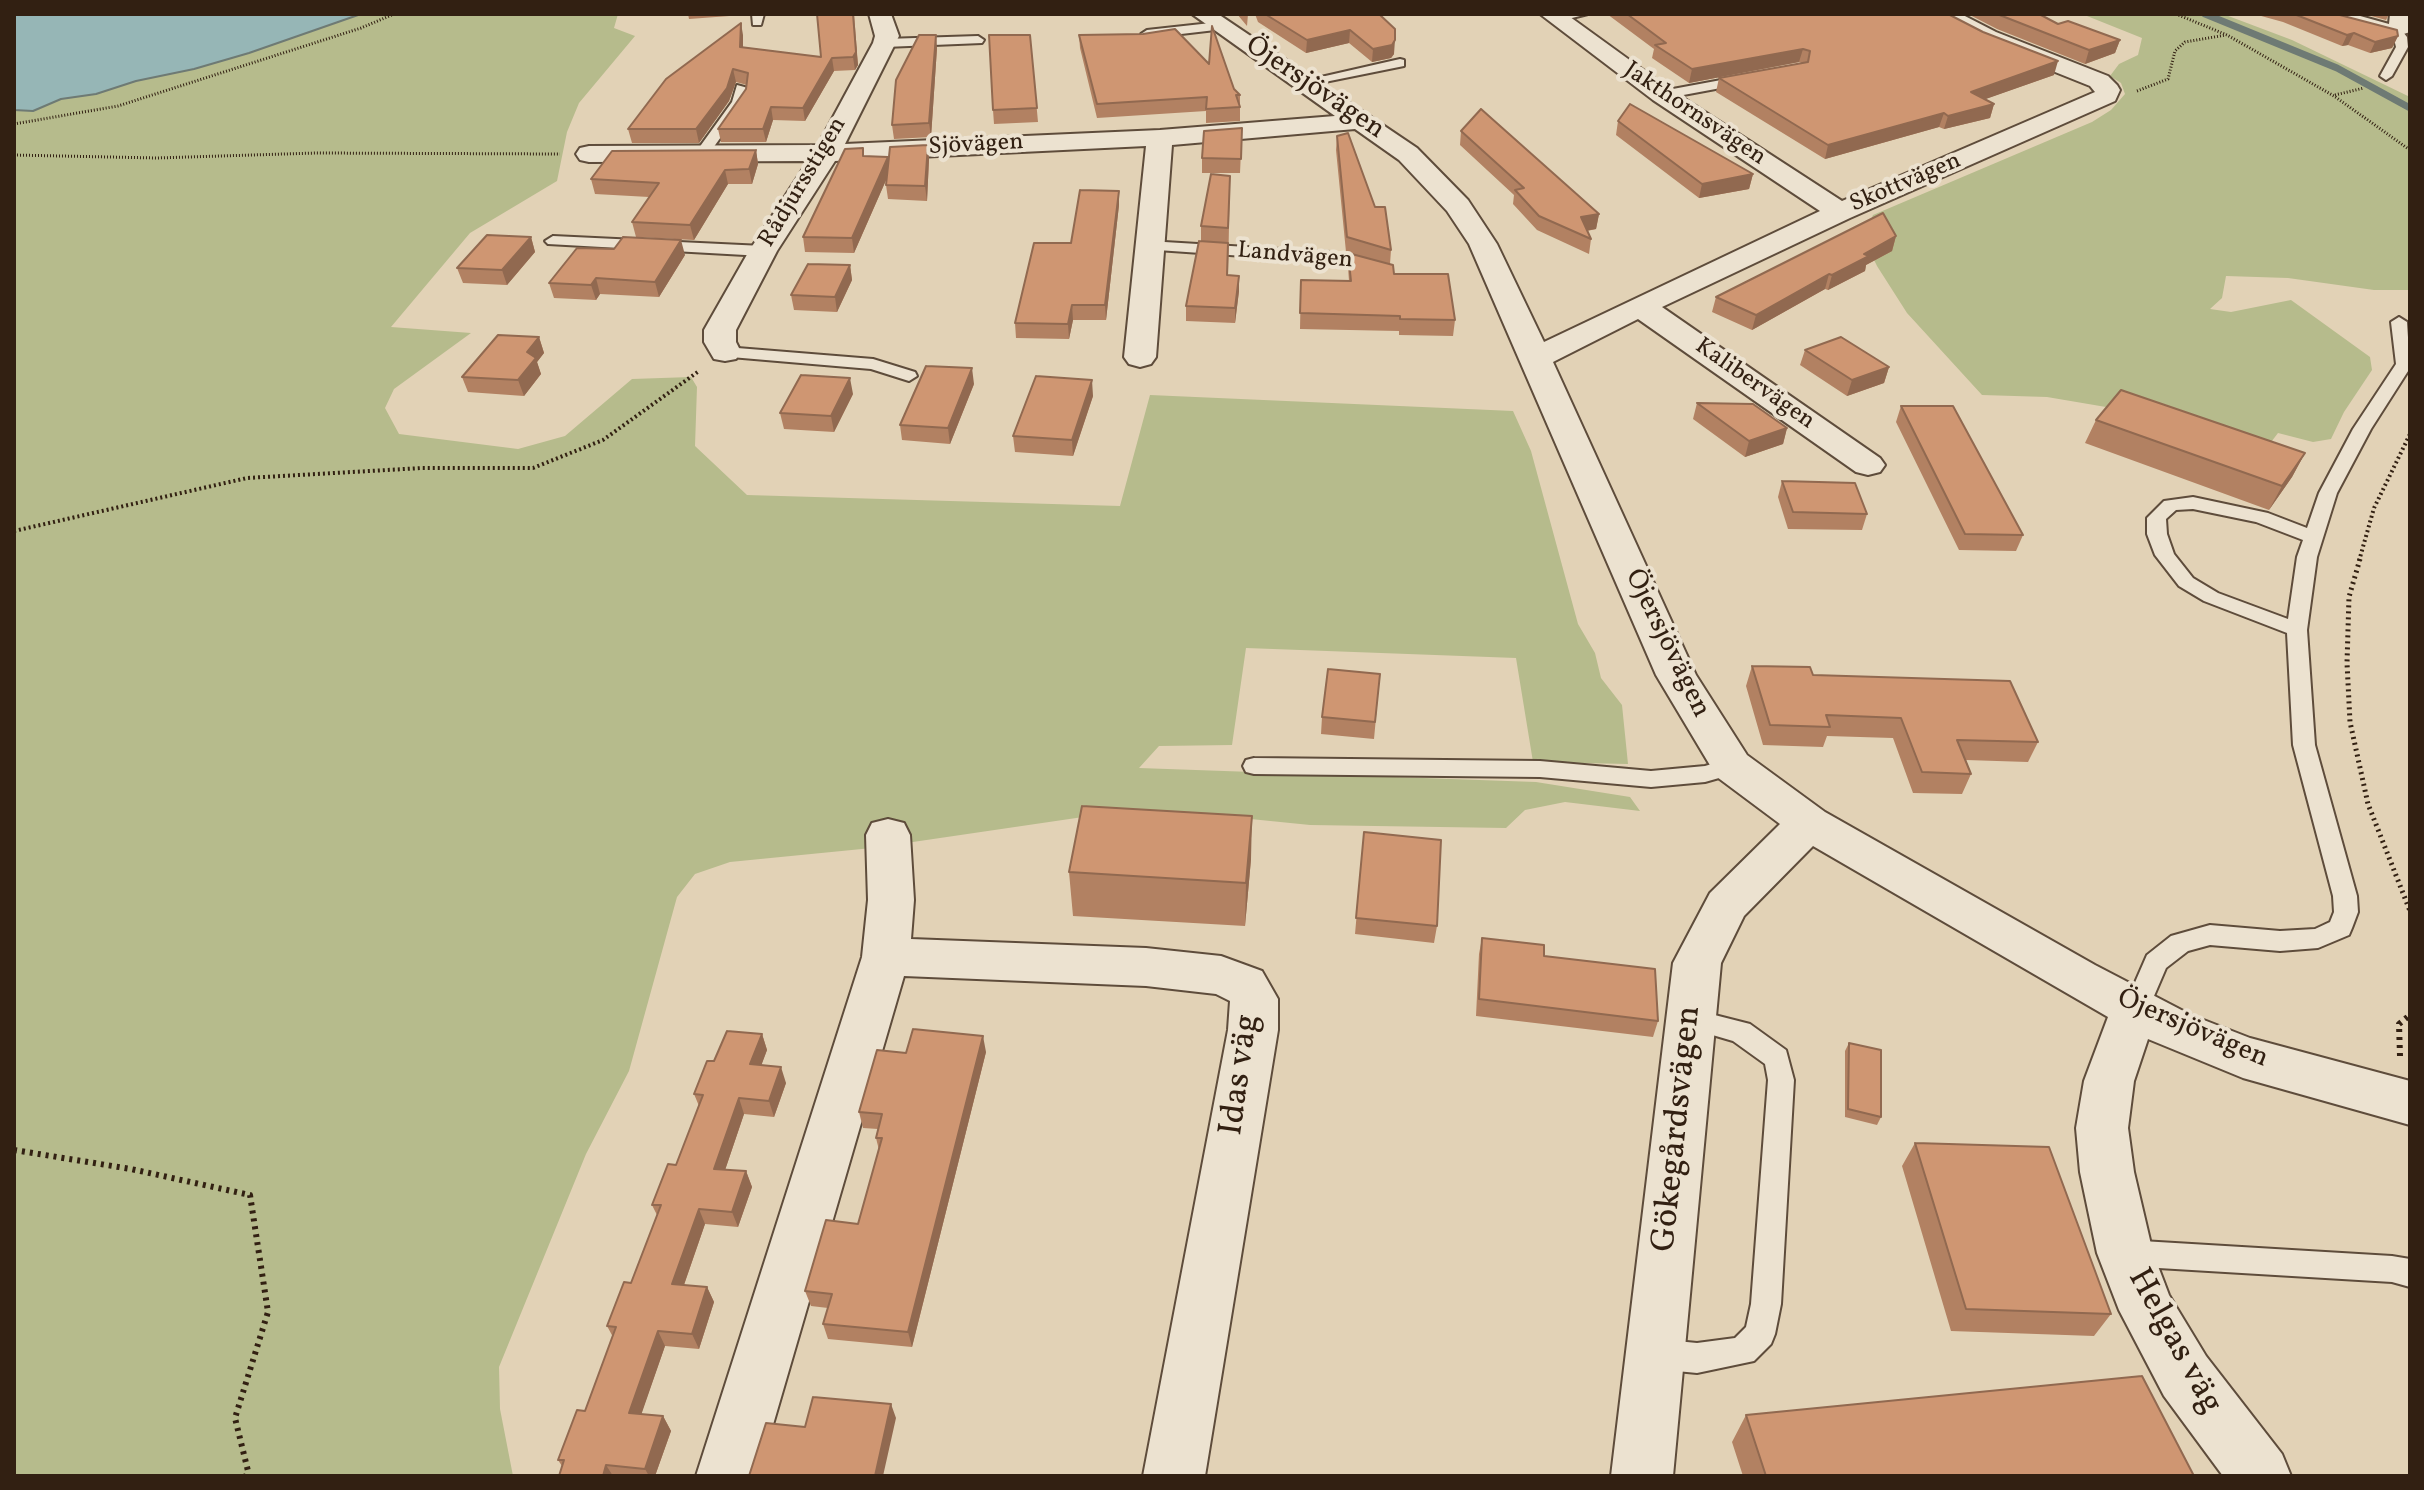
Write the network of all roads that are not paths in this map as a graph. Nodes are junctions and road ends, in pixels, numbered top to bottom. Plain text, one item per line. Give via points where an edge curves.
1 (880, 14) edge
2 (1582, 14) edge
3 (1944, 14) edge
4 (2327, 14) edge
5 (1554, 16) edge
6 (1211, 20) edge
7 (2398, 22) edge
8 (1133, 36) edge
9 (978, 40) dead end
10 (885, 43) junction
11 (1400, 63) dead end
12 (1769, 75) edge
13 (2386, 76) dead end
14 (1305, 82) junction
15 (742, 88) edge
16 (1662, 95) junction
17 (1362, 121) junction
18 (1160, 138) junction
19 (703, 152) junction
20 (827, 153) junction
21 (589, 154) road end
22 (1840, 212) junction
23 (553, 241) dead end
24 (1148, 246) junction
25 (763, 251) junction
26 (1392, 272) edge
27 (1640, 306) junction
28 (2399, 322) dead end
29 (725, 352) joint
30 (1140, 357) dead end
31 (1537, 358) junction
32 (909, 376) dead end
33 (1868, 465) dead end
34 (2313, 537) junction
35 (2297, 630) junction
36 (1254, 766) dead end
37 (1732, 766) junction
38 (1809, 823) junction
39 (888, 835) dead end
40 (886, 957) junction
41 (2136, 1010) junction
42 (1691, 1019) junction
43 (2410, 1103) edge
44 (2125, 1253) junction
45 (2410, 1273) edge
46 (1655, 1354) junction
47 (727, 1476) edge
48 (1174, 1476) edge
49 (1642, 1476) edge
50 (2260, 1476) edge

1 - 10 street
2 - 5 lane
3 - 22 street, Skottvägen via 2099,81 2108,90 2102,100
4 - 7 street via 2369,26
5 - 16 street, Jakthornsvägen
6 - 8 lane
6 - 14 street, Öjersjövägen
7 - 13 lane via 2402,47
9 - 10 lane
10 - 20 street, Rådjursstigen
11 - 14 lane
12 - 16 lane
14 - 17 street, Öjersjövägen
15 - 19 lane via 739,102
16 - 22 street, Jakthornsvägen
17 - 18 street, Sjövägen
17 - 31 street, Öjersjövägen via 1408,154 1458,206 1483,244
18 - 20 street, Sjövägen
18 - 24 street
19 - 20 street, Sjövägen
19 - 21 street, Sjövägen
20 - 25 street, Rådjursstigen
22 - 27 street, Skottvägen
23 - 25 lane
24 - 26 lane, Landvägen via 1330,257
24 - 30 street
25 - 29 street, Rådjursstigen via 720,330
27 - 31 street, Skottvägen
27 - 33 street, Kalibervägen
28 - 34 lane via 2404,364 2335,480
29 - 32 lane via 873,364
31 - 37 street, Öjersjövägen via 1676,675
34 - 35 lane
34 - 35 lane via 2261,517 2193,503 2171,505 2156,518 2165,555 2186,582
35 - 41 lane via 2304,745 2345,896 2340,928 2318,938 2280,941 2210,935 2180,943 2156,962
36 - 37 lane via 1540,769 1651,779
37 - 38 street, Öjersjövägen
38 - 41 street, Öjersjövägen
38 - 42 street, Gökegårdsvägen via 1726,905 1697,963
39 - 40 street via 891,900
40 - 47 street
40 - 48 street, Idas väg via 1221,975 1245,985 1254,999 1253,1030
41 - 43 street, Öjersjövägen via 2243,1057
41 - 44 street, Helgas väg via 2109,1081 2102,1128
42 - 46 street, Gökegårdsvägen
42 - 46 lane via 1741,1032 1777,1058 1780,1118 1766,1304 1760,1334 1743,1351 1697,1358
44 - 45 lane
44 - 50 street, Helgas väg via 2147,1310 2185,1376
46 - 49 street, Gökegårdsvägen

